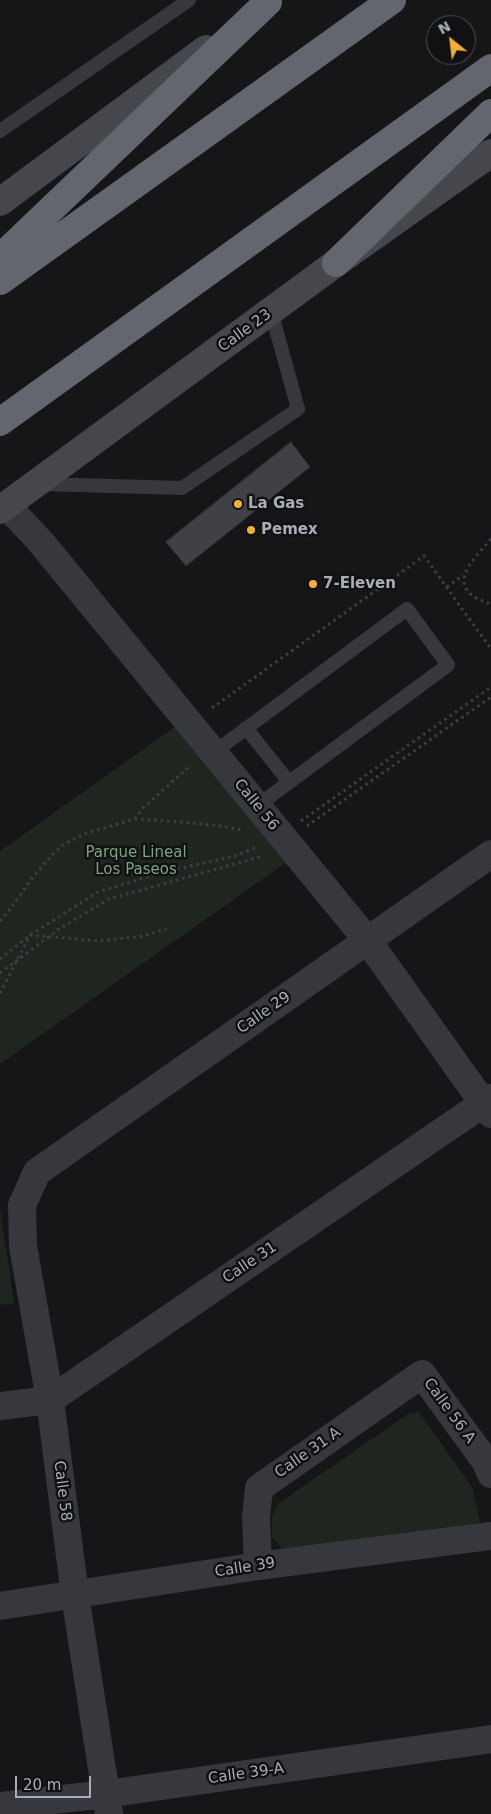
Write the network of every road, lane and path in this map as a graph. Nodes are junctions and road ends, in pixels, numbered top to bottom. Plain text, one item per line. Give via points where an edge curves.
1 (189, 0) edge
2 (392, 0) edge
3 (269, 1) edge
4 (491, 68) edge
5 (491, 114) edge
6 (0, 131) edge
7 (491, 153) edge
8 (0, 202) edge
9 (0, 258) edge
10 (336, 263) junction
11 (0, 281) edge
12 (272, 311) junction
13 (0, 422) edge
14 (37, 484) junction
15 (3, 508) edge
16 (491, 539) edge
17 (463, 575) junction
18 (446, 587) dead end
19 (491, 604) edge
20 (491, 687) edge
21 (491, 697) edge
22 (246, 728) junction
23 (203, 758) junction
24 (289, 782) junction
25 (257, 806) junction
26 (135, 819) junction
27 (244, 831) dead end
28 (281, 837) junction
29 (491, 854) edge
30 (0, 921) edge
31 (168, 928) dead end
32 (30, 935) junction
33 (48, 936) junction
34 (368, 941) junction
35 (0, 959) edge
36 (15, 961) junction
37 (0, 973) edge
38 (0, 993) edge
39 (488, 1105) edge
40 (37, 1172) joint
41 (422, 1374) joint
42 (50, 1400) junction
43 (0, 1406) edge
44 (491, 1474) edge
45 (491, 1536) edge
46 (258, 1566) junction
47 (75, 1595) junction
48 (0, 1606) edge
49 (491, 1738) edge
50 (108, 1804) edge
51 (0, 1806) edge

1 - 6 lane
2 - 11 highway
3 - 8 main road
3 - 9 highway
4 - 13 highway
5 - 10 highway
7 - 10 main road, Calle 23
10 - 12 main road, Calle 23
12 - 14 main road, Calle 23
12 - 14 lane via 298,409 182,488
14 - 15 main road, Calle 23
15 - 23 street, Calle 56 via 40,542
16 - 17 path
17 - 18 path
17 - 19 path via 469,593
20 - 28 path
21 - 28 path
22 - 23 lane
22 - 24 lane
22 - 24 lane via 407,609 448,665
23 - 25 street, Calle 56
23 - 26 path via 158,794
24 - 25 lane
25 - 28 street, Calle 56
26 - 27 path via 205,824
26 - 30 path via 87,833 64,844 33,877
28 - 32 path via 235,856 168,871 98,892
28 - 33 path via 271,853 109,899
28 - 34 street, Calle 56
29 - 34 street, Calle 29
31 - 33 path via 144,936 99,941
32 - 33 path
32 - 35 path
32 - 36 path
33 - 36 path
34 - 39 street, Calle 56
34 - 40 street, Calle 29
36 - 37 path
36 - 38 path
39 - 42 street, Calle 31
40 - 42 street, Calle 58 via 22,1205 23,1246
41 - 44 street, Calle 56 A via 486,1462
41 - 46 street, Calle 31 A via 259,1488 256,1518
42 - 43 street, Calle 31
42 - 47 street, Calle 58
45 - 46 street, Calle 39
46 - 47 street, Calle 39
47 - 48 street, Calle 39
47 - 50 street, Calle 58
49 - 50 street, Calle 39-A
50 - 51 street, Calle 39-A

